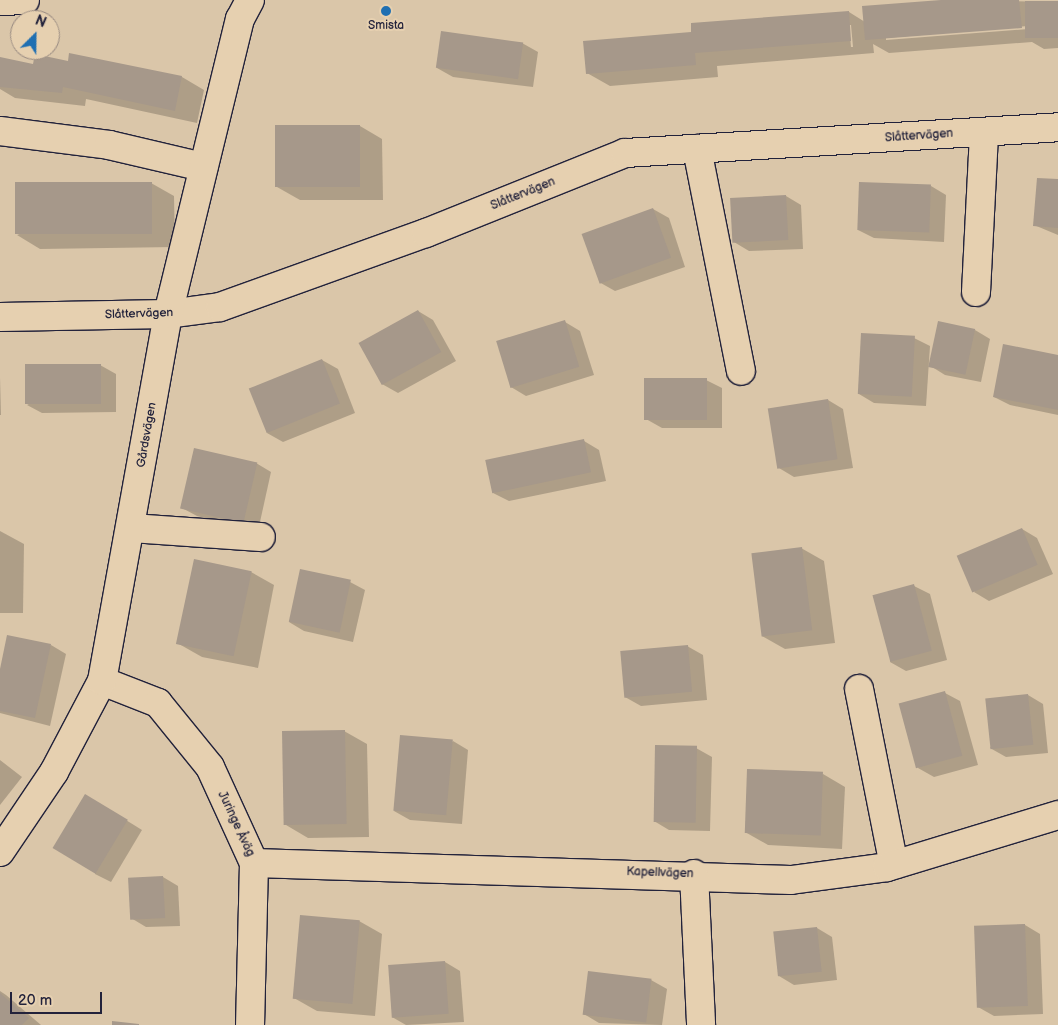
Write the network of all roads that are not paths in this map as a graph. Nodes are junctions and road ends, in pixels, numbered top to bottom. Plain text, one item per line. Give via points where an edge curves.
1 (25, 0) edge
2 (250, 0) edge
3 (0, 1) edge
4 (1058, 127) edge
5 (0, 131) edge
6 (984, 132) junction
7 (697, 149) junction
8 (203, 168) junction
9 (976, 292) dead end
10 (168, 314) junction
11 (0, 316) edge
12 (741, 372) dead end
13 (130, 528) junction
14 (262, 538) dead end
15 (102, 682) junction
16 (859, 689) dead end
17 (1058, 815) edge
18 (0, 852) edge
19 (254, 863) junction
20 (894, 865) junction
21 (694, 874) junction
22 (250, 1025) edge
23 (702, 1025) edge

1 - 3 street
2 - 8 street, Gårdsvägen via 240,18
4 - 6 street, Slåttervägen
5 - 8 street via 109,145
6 - 7 street, Slåttervägen
6 - 9 street
7 - 10 street, Slåttervägen via 625,153 220,307
7 - 12 street
8 - 10 street, Gårdsvägen
10 - 11 street, Slåttervägen
10 - 13 street, Gårdsvägen
13 - 14 street
13 - 15 street, Gårdsvägen
15 - 18 street, Gårdsvägen via 54,772
15 - 19 street, Juringe Åväg via 158,703 210,767
16 - 20 street
17 - 20 street, Kapellvägen
19 - 21 street, Kapellvägen
19 - 22 street, Juringe Åväg
20 - 21 street, Kapellvägen via 791,880
21 - 23 street

